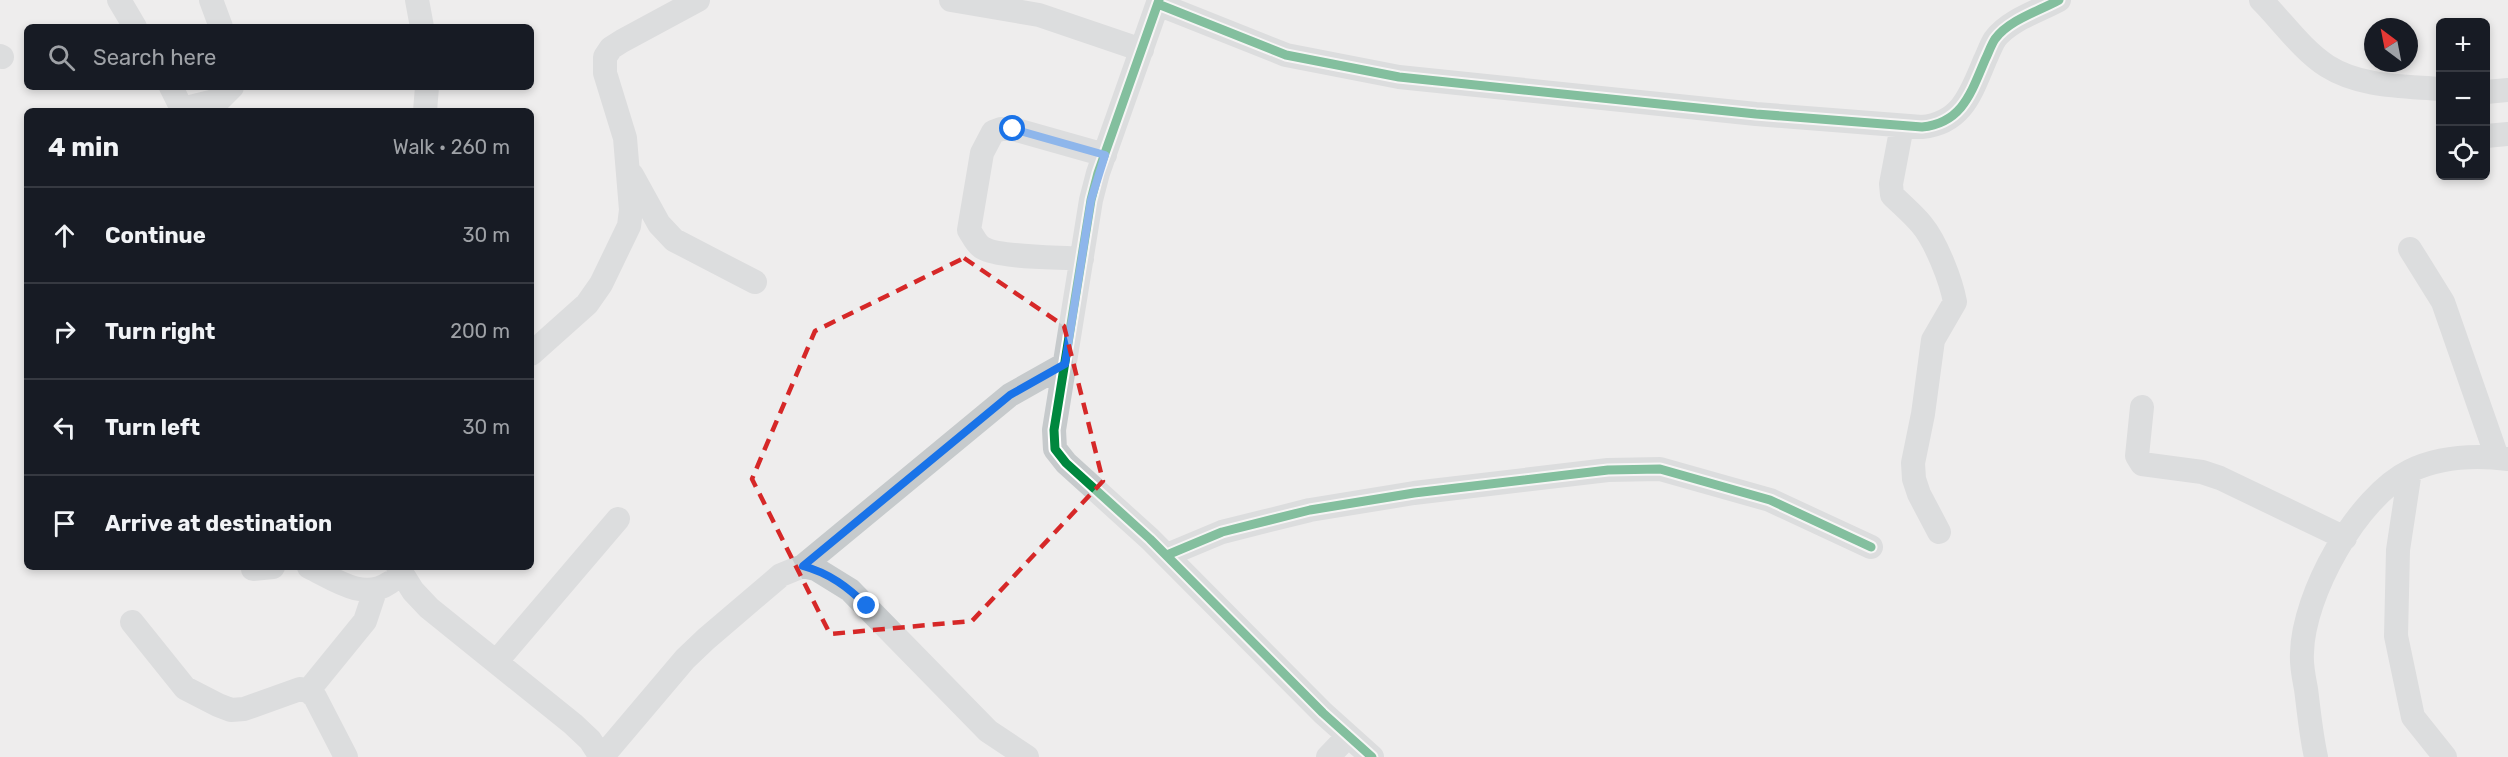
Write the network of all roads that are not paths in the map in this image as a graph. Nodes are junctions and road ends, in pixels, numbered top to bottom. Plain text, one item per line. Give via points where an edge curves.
1 (119, 0) edge
2 (211, 0) edge
3 (417, 0) edge
4 (698, 0) edge
5 (951, 0) edge
6 (2059, 0) edge
7 (2261, 0) edge
8 (1159, 2) edge
9 (133, 24) edge
10 (220, 24) edge
11 (421, 24) edge
12 (1142, 50) junction
13 (173, 90) edge
14 (229, 90) edge
15 (427, 90) edge
16 (2508, 90) edge
17 (2490, 92) edge
18 (2436, 93) edge
19 (182, 108) edge
20 (190, 108) edge
21 (425, 108) edge
22 (1902, 126) junction
23 (2508, 134) edge
24 (2490, 136) edge
25 (1105, 155) junction
26 (627, 167) junction
27 (659, 224) junction
28 (629, 226) junction
29 (2410, 249) dead end
30 (1082, 259) junction
31 (754, 282) dead end
32 (534, 351) edge
33 (1065, 364) junction
34 (2142, 407) dead end
35 (2502, 458) edge
36 (2410, 471) junction
37 (618, 519) dead end
38 (1939, 532) dead end
39 (2345, 538) junction
40 (1870, 547) dead end
41 (1167, 555) junction
42 (803, 566) junction
43 (316, 570) edge
44 (398, 570) edge
45 (400, 570) edge
46 (375, 591) junction
47 (132, 622) dead end
48 (496, 662) junction
49 (308, 691) junction
50 (1348, 736) junction
51 (346, 757) edge
52 (601, 757) edge
53 (1027, 757) edge
54 (1328, 757) edge
55 (1372, 757) edge
56 (2316, 757) edge
57 (2445, 757) edge

1 - 9 street
2 - 10 street
3 - 11 street
4 - 26 street via 617,44 605,57 605,73 625,138
5 - 12 street via 1039,15
6 - 22 street via 1994,39 1971,95 1947,122
7 - 18 street via 2327,66 2375,83
8 - 12 street
8 - 22 street via 1286,55 1398,77
12 - 25 street
13 - 19 street
14 - 20 street via 219,100
15 - 21 street
16 - 17 street
22 - 38 street via 1892,195 1922,224 1955,302 1933,340 1913,464 1918,494
23 - 24 street
25 - 30 street via 1091,200
25 - 30 street via 1013,129 993,132 982,153 969,230 975,240 983,248 1001,253
26 - 27 street
26 - 28 street
27 - 28 street
27 - 31 street via 674,240
28 - 32 street via 587,304
29 - 35 street via 2443,302
30 - 33 street
33 - 41 street via 1054,430 1055,448 1066,463
33 - 42 street via 1010,395
34 - 39 street via 2137,456 2142,464 2220,478
35 - 36 street via 2438,460
36 - 39 street via 2387,485
36 - 57 street via 2398,550 2396,636 2413,717
37 - 48 street
39 - 56 street via 2313,598 2304,629 2301,654
40 - 41 street via 1770,500 1660,469 1608,470 1414,493 1310,510 1222,532
41 - 50 street
42 - 52 street via 781,575 705,639
42 - 53 street via 824,573 850,590 988,731
43 - 46 street via 361,591
44 - 46 street via 388,584
45 - 48 street via 412,591 429,608
46 - 49 street via 365,621
47 - 49 street via 185,688 218,705 244,709 300,689
48 - 52 street via 573,724
49 - 51 street via 315,697
50 - 54 street
50 - 55 street

